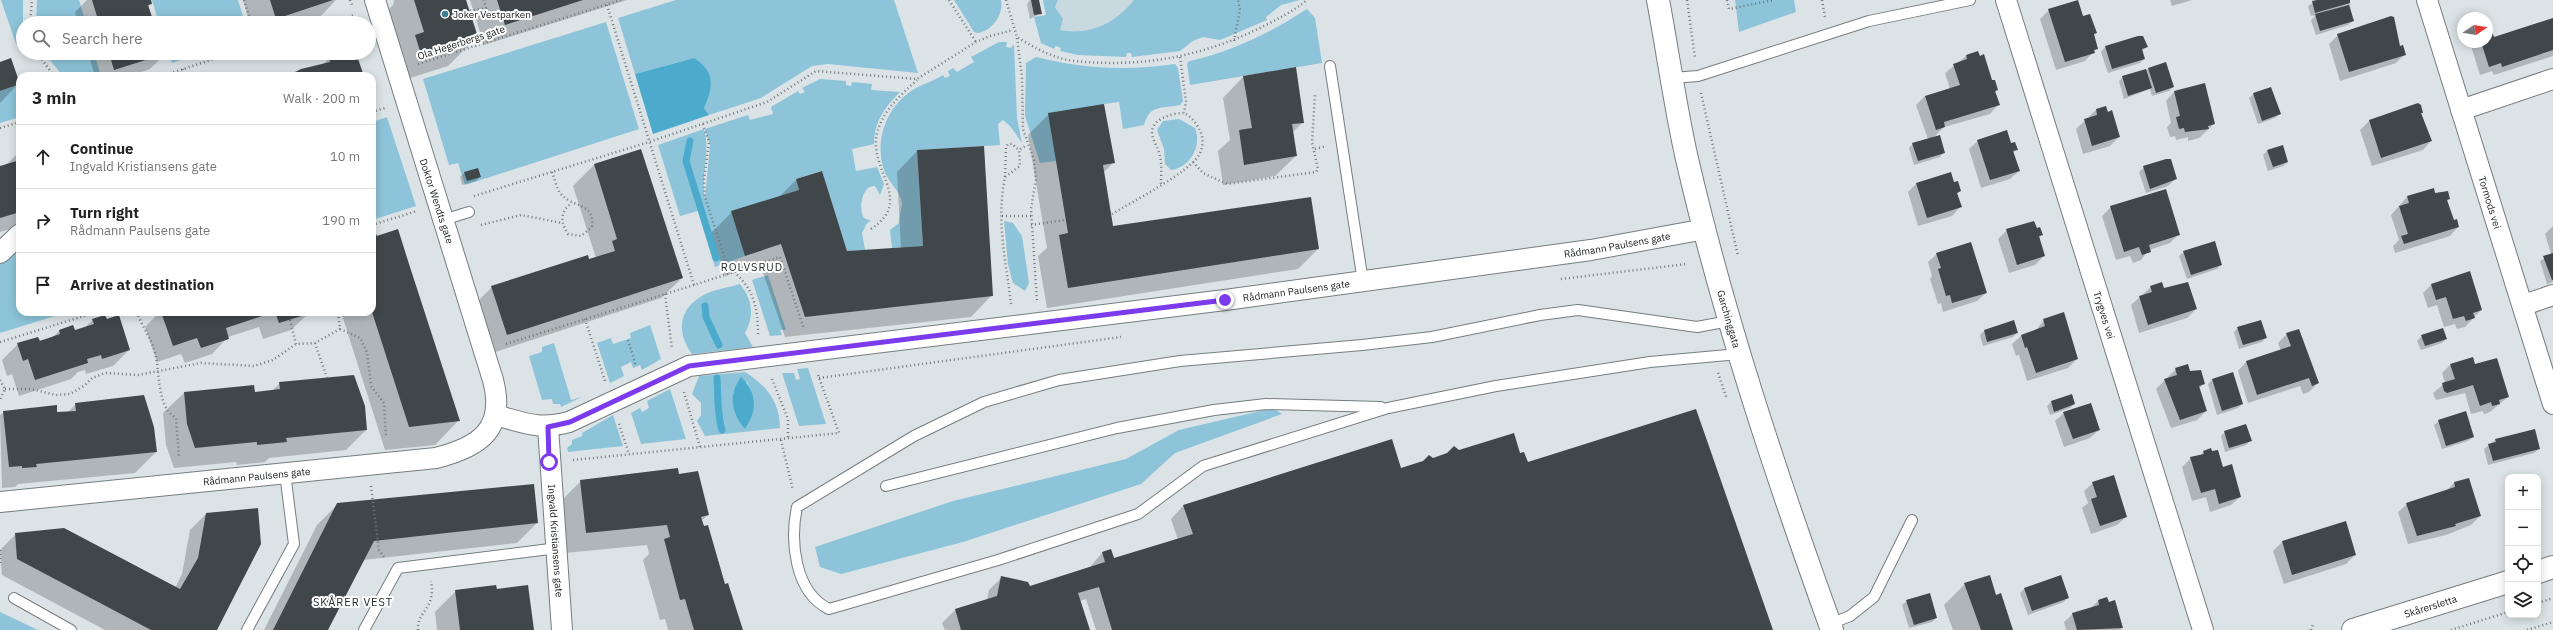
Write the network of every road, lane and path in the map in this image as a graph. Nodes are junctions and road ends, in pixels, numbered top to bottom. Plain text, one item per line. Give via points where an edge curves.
1 (32, 0) edge
2 (244, 0) edge
3 (375, 0) edge
4 (484, 0) edge
5 (621, 0) edge
6 (950, 0) edge
7 (1006, 0) edge
8 (1238, 0) edge
9 (1307, 0) edge
10 (1658, 0) edge
11 (1687, 0) edge
12 (1727, 0) edge
13 (1774, 0) edge
14 (1970, 0) edge
15 (2006, 0) edge
16 (2427, 0) edge
17 (607, 4) junction
18 (470, 11) dead end
19 (355, 15) dead end
20 (31, 16) edge
21 (249, 16) edge
22 (352, 16) edge
23 (1014, 30) junction
24 (1017, 37) junction
25 (976, 42) junction
26 (1234, 42) junction
27 (1693, 45) dead end
28 (1180, 57) junction
29 (42, 60) edge
30 (211, 60) edge
31 (1330, 66) joint
32 (183, 69) junction
33 (396, 71) junction
34 (51, 72) edge
35 (174, 72) edge
36 (184, 72) edge
37 (1672, 78) junction
38 (917, 79) junction
39 (2553, 79) edge
40 (1703, 103) dead end
41 (389, 107) dead end
42 (2460, 110) junction
43 (376, 111) edge
44 (1184, 113) junction
45 (16, 123) edge
46 (703, 124) junction
47 (0, 128) edge
48 (649, 142) junction
49 (1027, 145) junction
50 (1320, 147) dead end
51 (1315, 149) junction
52 (1019, 150) junction
53 (1193, 162) junction
54 (552, 172) junction
55 (1005, 178) junction
56 (1161, 184) junction
57 (471, 196) dead end
58 (572, 203) junction
59 (421, 210) dead end
60 (469, 212) dead end
61 (1112, 214) dead end
62 (1002, 216) junction
63 (1031, 216) junction
64 (443, 220) junction
65 (1065, 220) dead end
66 (562, 222) junction
67 (376, 224) edge
68 (1031, 225) junction
69 (479, 226) dead end
70 (871, 229) dead end
71 (1705, 229) junction
72 (16, 238) edge
73 (0, 253) edge
74 (1739, 262) dead end
75 (730, 274) junction
76 (1363, 282) junction
77 (1008, 284) dead end
78 (694, 285) junction
79 (2553, 295) edge
80 (2524, 305) junction
81 (84, 316) edge
82 (138, 316) edge
83 (338, 316) edge
84 (290, 320) dead end
85 (1729, 321) junction
86 (1040, 324) junction
87 (340, 329) junction
88 (628, 340) dead end
89 (0, 342) edge
90 (315, 343) junction
91 (296, 344) junction
92 (503, 345) dead end
93 (1043, 348) dead end
94 (811, 352) junction
95 (1739, 354) junction
96 (636, 366) dead end
97 (159, 372) junction
98 (327, 378) dead end
99 (0, 380) edge
100 (5, 389) junction
101 (0, 400) edge
102 (2553, 404) edge
103 (495, 408) junction
104 (1388, 408) junction
105 (548, 427) junction
106 (386, 437) dead end
107 (179, 457) dead end
108 (549, 462) junction
109 (285, 473) junction
110 (370, 482) dead end
111 (886, 486) dead end
112 (0, 502) edge
113 (1912, 520) dead end
114 (558, 548) junction
115 (0, 550) edge
116 (0, 563) edge
117 (429, 564) junction
118 (2553, 567) edge
119 (398, 568) junction
120 (2541, 571) edge
121 (2505, 583) edge
122 (14, 598) dead end
123 (2553, 598) edge
124 (2541, 602) edge
125 (2505, 613) edge
126 (2553, 622) edge
127 (2313, 624) dead end
128 (1831, 627) edge
129 (71, 630) edge
130 (247, 630) edge
131 (364, 630) edge
132 (418, 630) edge
133 (562, 630) edge
134 (2203, 630) edge
135 (2311, 630) edge
136 (2353, 630) edge
137 (2451, 630) edge
138 (2527, 630) edge

1 - 20 path
2 - 21 path
3 - 33 street, Doktor Wendts gate
4 - 18 path via 486,8
5 - 17 path, Ola Hegerbergs gate
6 - 25 path
7 - 23 path
8 - 26 path via 1240,10
9 - 26 path via 1296,10
10 - 37 street, Garchinggata
11 - 27 path
12 - 13 path via 1729,9
14 - 37 lane via 1869,21 1698,76
15 - 134 street, Trygves vei
16 - 42 street, Tormods vei
17 - 33 path, Ola Hegerbergs gate
17 - 48 path
19 - 22 path
23 - 24 path
23 - 25 path
24 - 28 path via 1038,50 1074,61 1158,61
24 - 49 path via 1022,77 1023,129
25 - 38 path
26 - 28 path
28 - 44 path via 1186,101
29 - 34 path
30 - 32 path
31 - 51 path via 1319,69 1316,73 1312,143
31 - 76 lane
32 - 35 path
32 - 36 path
33 - 64 street, Doktor Wendts gate
37 - 71 street, Garchinggata via 1687,158
38 - 46 path via 816,71 767,102
38 - 70 path via 889,108 877,134 876,149 891,195 891,208 883,222
39 - 42 street
40 - 74 path
41 - 43 path
42 - 80 street, Tormods vei
44 - 53 path via 1198,126 1202,136 1200,151
44 - 56 path via 1165,116 1156,121 1153,128 1153,137 1161,158
45 - 47 path
46 - 48 path
46 - 75 path via 709,142 704,180 705,197
48 - 54 path
48 - 78 path
49 - 52 path
49 - 63 path via 1034,160 1036,179
50 - 51 path
51 - 53 path via 1318,169 1316,172 1246,183 1227,184 1214,180
52 - 55 path via 1020,166
52 - 55 path via 1012,144 1006,147
53 - 56 path
54 - 57 path
54 - 58 path via 561,195
55 - 62 path via 1001,195
56 - 61 path
58 - 66 path via 566,207
58 - 66 path via 586,207 591,214 592,227 588,233 574,237 568,234
59 - 67 path
60 - 64 lane
62 - 63 path
62 - 77 path via 1001,241
63 - 68 path
64 - 103 street, Doktor Wendts gate via 493,380
65 - 68 path
66 - 69 path via 521,214
68 - 86 path
71 - 76 street, Rådmann Paulsens gate via 1591,250
71 - 85 street, Garchinggata
72 - 73 street
75 - 78 path
75 - 94 path via 780,257
76 - 86 street, Rådmann Paulsens gate
78 - 92 path
79 - 80 street
80 - 102 street, Tormods vei
81 - 89 path
82 - 97 path via 155,349
83 - 87 path
84 - 91 path
85 - 95 street, Garchinggata
85 - 104 lane via 1697,327 1578,310 1432,337 1180,361 1059,380 984,402 914,436 797,507 793,527 796,559 807,588 817,604 828,609 998,560 1138,514 1203,466
86 - 93 path
86 - 94 street, Rådmann Paulsens gate
87 - 90 path
87 - 106 path via 360,338 367,352 371,386 384,403
88 - 96 path
90 - 91 path
90 - 98 path
91 - 97 path via 273,360 259,365 201,363
94 - 105 street, Rådmann Paulsens gate via 689,366 570,422
94 - 108 path via 839,433
95 - 104 lane via 1650,362 1496,386
95 - 128 street, Garchinggata via 1785,502
97 - 100 path via 138,375 105,373 92,378 70,394 56,395 31,388
97 - 107 path via 167,410 176,418
99 - 100 path
100 - 101 path
103 - 105 street, Rådmann Paulsens gate via 532,425
103 - 109 street, Rådmann Paulsens gate via 489,430 477,442 453,454 436,458
104 - 111 lane via 1266,404 1214,410 1118,428
105 - 108 street, Ingvald Kristiansens gate
108 - 114 street, Ingvald Kristiansens gate
109 - 112 street, Rådmann Paulsens gate
109 - 130 lane via 294,544
110 - 119 path via 379,550 387,562
113 - 128 lane via 1874,596 1850,616
114 - 117 lane
114 - 133 street, Ingvald Kristiansens gate
115 - 116 path
117 - 119 lane
117 - 132 path via 432,598 428,608 421,615
118 - 120 street
119 - 131 lane
121 - 136 street, Skårersletta
122 - 129 lane
123 - 124 path
125 - 137 path
126 - 138 path
127 - 135 path

